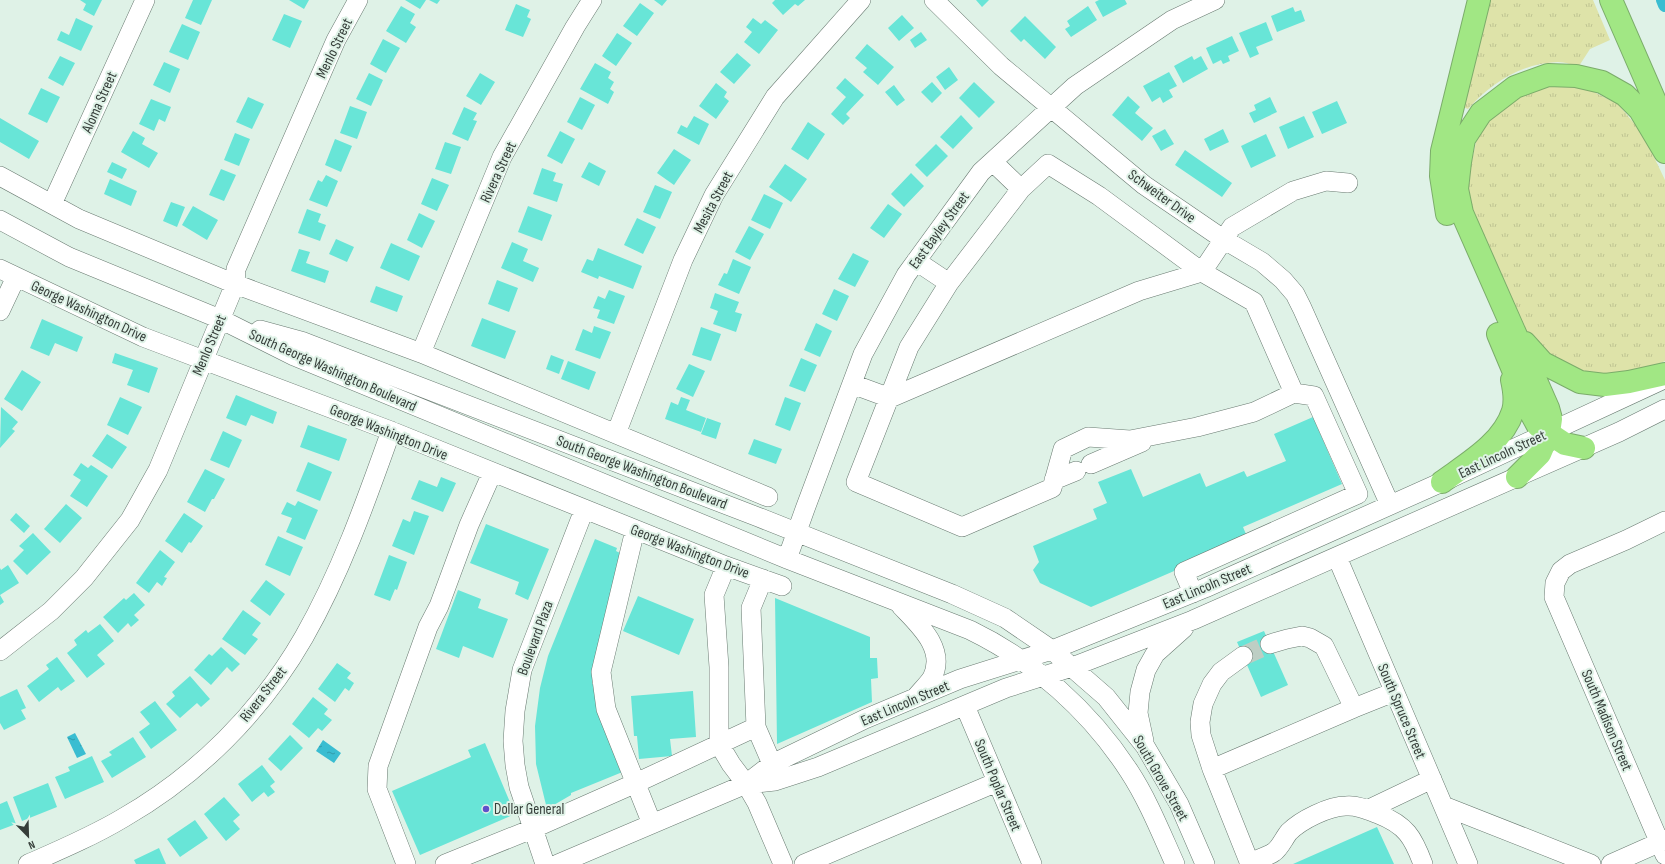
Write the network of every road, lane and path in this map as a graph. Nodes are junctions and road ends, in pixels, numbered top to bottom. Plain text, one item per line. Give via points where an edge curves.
1 (145, 0) edge
2 (358, 0) edge
3 (592, 0) edge
4 (861, 0) edge
5 (934, 0) edge
6 (1214, 0) edge
7 (1479, 0) edge
8 (1611, 0) edge
9 (1051, 108) junction
10 (1665, 124) edge
11 (1665, 152) edge
12 (993, 162) junction
13 (0, 176) edge
14 (1348, 183) dead end
15 (1021, 189) junction
16 (52, 204) junction
17 (0, 220) edge
18 (1223, 239) junction
19 (916, 261) junction
20 (1202, 272) junction
21 (8, 273) edge
22 (949, 283) junction
23 (235, 284) junction
24 (0, 311) edge
25 (1507, 317) junction
26 (220, 319) junction
27 (421, 353) junction
28 (1508, 357) junction
29 (204, 360) junction
30 (1665, 374) edge
31 (1665, 379) edge
32 (852, 384) junction
33 (1294, 393) junction
34 (890, 398) junction
35 (1665, 410) edge
36 (391, 431) junction
37 (1548, 433) junction
38 (616, 434) junction
39 (1161, 434) junction
40 (1584, 448) junction
41 (492, 473) junction
42 (1516, 477) junction
43 (1054, 480) junction
44 (1442, 482) junction
45 (768, 497) dead end
46 (1390, 505) junction
47 (584, 510) junction
48 (1665, 521) edge
49 (635, 530) junction
50 (796, 533) junction
51 (1337, 557) junction
52 (787, 559) junction
53 (726, 566) junction
54 (763, 579) junction
55 (782, 586) dead end
56 (1193, 593) junction
57 (897, 602) junction
58 (1193, 620) junction
59 (1270, 644) tunnel mouth
60 (0, 650) edge
61 (1052, 650) junction
62 (1243, 656) tunnel mouth
63 (1022, 659) junction
64 (1072, 667) junction
65 (1043, 677) junction
66 (1394, 692) junction
67 (915, 698) junction
68 (964, 706) junction
69 (1354, 708) junction
70 (756, 727) junction
71 (719, 744) junction
72 (1145, 746) junction
73 (772, 764) junction
74 (1212, 769) junction
75 (1432, 779) junction
76 (997, 782) junction
77 (636, 783) junction
78 (746, 784) junction
79 (1444, 806) junction
80 (1367, 810) junction
81 (652, 824) junction
82 (532, 829) junction
83 (1663, 846) edge
84 (1249, 863) edge
85 (28, 864) edge
86 (406, 864) edge
87 (445, 864) edge
88 (545, 864) edge
89 (558, 864) edge
90 (783, 864) edge
91 (804, 864) edge
92 (1032, 864) edge
93 (1175, 864) edge
94 (1205, 864) edge
95 (1424, 864) edge
96 (1468, 864) edge
97 (1591, 864) edge
98 (1611, 864) edge

1 - 16 street, Aloma Street
2 - 23 street, Menlo Street via 336,40 236,269
3 - 27 street, Rivera Street via 502,157
4 - 38 street, Mesita Street via 775,97 714,195 683,260
5 - 9 street, Schweiter Drive via 1001,66
6 - 9 street, East Bayley Street via 1172,20 1075,86
7 - 28 highway via 1442,151 1441,176 1447,216
8 - 10 highway
9 - 12 street, East Bayley Street
9 - 18 street, Schweiter Drive via 1144,185
11 - 25 highway via 1640,110 1625,95 1595,80 1548,75 1515,87 1481,113 1464,139 1456,189 1464,220
12 - 15 street
12 - 19 street, East Bayley Street via 981,172
13 - 16 street
14 - 18 street via 1326,181 1293,191 1232,227
15 - 20 street via 1048,164 1099,196
15 - 22 street
16 - 23 street via 79,219
17 - 26 street, South George Washington Boulevard via 69,257
18 - 20 street
18 - 46 street, Schweiter Drive via 1262,262 1295,294
19 - 22 street
19 - 32 street, East Bayley Street via 864,354
20 - 33 street via 1254,302
20 - 34 street via 1139,291
21 - 24 street
21 - 29 street, George Washington Drive via 143,337
22 - 34 street via 909,347
23 - 26 street, Menlo Street
23 - 27 street
25 - 30 highway via 1527,347 1543,363 1580,382 1605,385
25 - 37 highway via 1548,408 1551,419
26 - 29 street, Menlo Street
26 - 50 street, South George Washington Boulevard via 304,342
26 - 52 street, South George Washington Boulevard via 294,356
27 - 38 street
28 - 37 highway via 1532,415 1538,426
28 - 44 highway via 1514,391 1514,410 1507,425 1496,441
29 - 36 street, George Washington Drive
29 - 60 street, Menlo Street via 158,470 130,520 84,578 51,611
31 - 37 street, East Lincoln Street
32 - 34 street
32 - 50 street, East Bayley Street
33 - 39 street via 1254,412
33 - 56 street via 1314,396 1358,494 1184,572
34 - 43 street via 856,482 962,527 1052,488
35 - 40 street, East Lincoln Street
36 - 41 street, George Washington Drive
36 - 85 street, Rivera Street via 340,564 322,602 297,649 257,706 208,757 167,790 123,818
37 - 40 highway via 1565,444
37 - 42 highway via 1540,454
37 - 44 street, East Lincoln Street
38 - 45 street
39 - 43 street
39 - 43 street via 1130,440 1088,437 1064,449
40 - 42 street, East Lincoln Street
41 - 47 street, George Washington Drive
41 - 86 street via 469,525 439,606 428,627 378,766 378,789
42 - 51 street, East Lincoln Street
44 - 46 street, East Lincoln Street
46 - 56 street, East Lincoln Street
47 - 49 street, George Washington Drive
47 - 82 street, Boulevard Plaza via 522,670 518,688 513,741 515,765
48 - 83 street, South Madison Street via 1570,564 1561,571 1555,583 1554,597
49 - 53 street, George Washington Drive
49 - 77 street via 601,672 606,709
50 - 52 street, East Bayley Street
50 - 61 street, South George Washington Boulevard via 1005,618
51 - 58 street, East Lincoln Street
51 - 66 street, South Spruce Street
52 - 57 street, South George Washington Boulevard
53 - 54 street, George Washington Drive
53 - 71 street via 714,596 719,666
54 - 55 street, George Washington Drive
54 - 70 street via 751,608
56 - 61 street, East Lincoln Street
57 - 63 street, South George Washington Boulevard via 970,630
57 - 67 street via 926,631 934,649 935,664 932,677
58 - 64 street, East Lincoln Street
58 - 72 street via 1155,654 1146,670 1138,713
59 - 69 street via 1302,636 1324,646
61 - 63 street, East Lincoln Street
61 - 64 street, South Grove Street
62 - 74 street via 1221,672 1203,704 1201,734
63 - 65 street, South Grove Street
63 - 67 street, East Lincoln Street via 960,679
64 - 65 street, East Lincoln Street
64 - 72 street, South Grove Street via 1106,697
65 - 68 street, East Lincoln Street via 1006,688
65 - 93 street, South Grove Street via 1090,720 1130,772 1150,807
66 - 69 street
66 - 75 street, South Spruce Street
67 - 73 street, East Lincoln Street
68 - 76 street, South Poplar Street
68 - 78 street, East Lincoln Street via 818,767 775,781
69 - 74 street
70 - 71 street
70 - 73 street
71 - 77 street
71 - 78 street via 730,764
72 - 94 street, South Grove Street via 1180,804
73 - 78 street, East Lincoln Street
74 - 84 street
75 - 79 street, South Spruce Street
75 - 80 street
76 - 91 street
76 - 92 street, South Poplar Street
77 - 81 street
77 - 82 street
78 - 81 street, East Lincoln Street
78 - 90 street via 757,803
79 - 96 street, South Spruce Street
79 - 97 street
80 - 84 street via 1345,805 1321,812 1289,832 1275,852
80 - 95 street via 1392,820 1402,828 1415,842
81 - 89 street, East Lincoln Street
82 - 87 street
82 - 88 street, Boulevard Plaza
83 - 98 street

